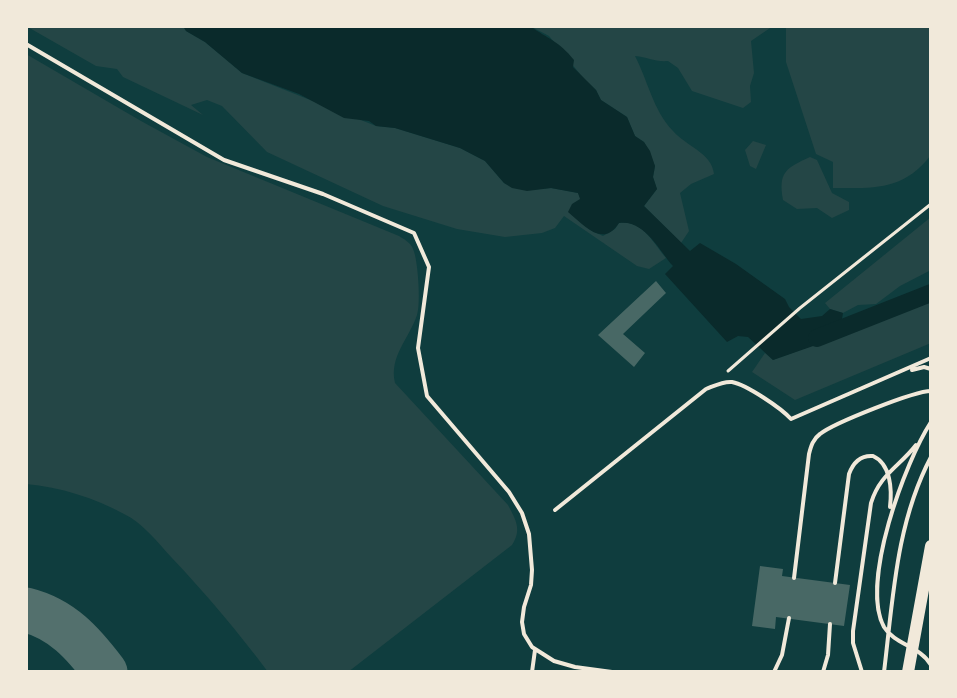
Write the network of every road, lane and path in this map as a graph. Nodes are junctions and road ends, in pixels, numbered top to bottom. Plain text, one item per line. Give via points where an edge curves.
1 (26, 44) edge
2 (931, 204) edge
3 (748, 355) dead end
4 (931, 358) edge
5 (931, 370) edge
6 (900, 373) junction
7 (931, 391) edge
8 (931, 421) edge
9 (927, 428) junction
10 (931, 456) edge
11 (888, 472) junction
12 (555, 510) dead end
13 (887, 530) junction
14 (931, 546) edge
15 (794, 578) dead end
16 (835, 583) dead end
17 (789, 618) dead end
18 (830, 624) dead end
19 (889, 635) junction
20 (535, 650) junction
21 (931, 665) edge
22 (532, 672) edge
23 (612, 672) edge
24 (774, 672) edge
25 (823, 672) edge
26 (862, 672) edge
27 (884, 672) edge
28 (908, 672) edge

1 - 20 lane via 224,160 323,194 414,233 429,267 418,348 427,396 509,492 522,513 529,534 532,570 522,622 524,634
2 - 3 path via 800,308
4 - 6 lane
5 - 6 lane via 918,368
6 - 12 lane via 792,419 732,382 721,383 706,389
7 - 15 lane via 913,393 824,431 812,443
8 - 9 lane
9 - 11 lane via 907,456
9 - 13 lane via 901,480
10 - 19 lane via 904,528 891,600
11 - 13 lane via 891,494
11 - 16 lane via 877,458 867,456 860,458 852,467
11 - 26 lane via 871,504 858,592 852,643
13 - 19 lane via 876,602
14 - 28 main road
17 - 24 lane via 785,642
18 - 25 lane
19 - 21 lane via 921,653
19 - 27 lane
20 - 22 lane
20 - 23 lane via 564,664

